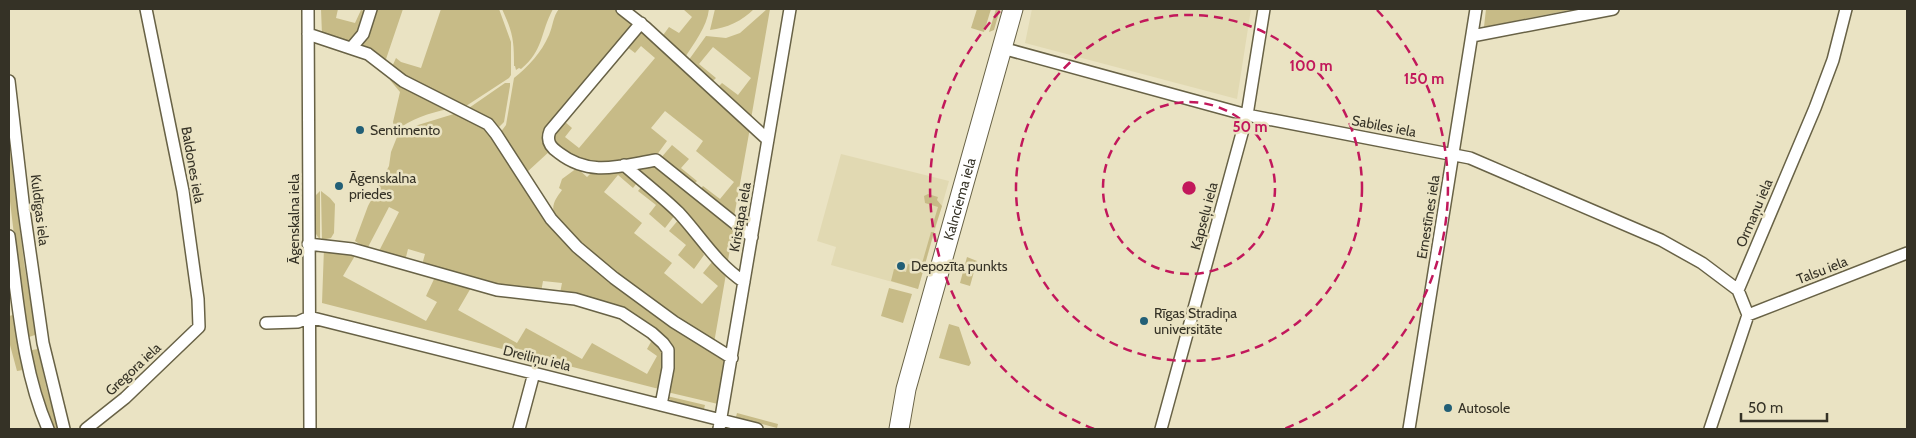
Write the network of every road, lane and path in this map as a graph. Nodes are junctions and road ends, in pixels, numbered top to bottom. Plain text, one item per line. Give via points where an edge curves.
1 (146, 9) edge
2 (308, 9) edge
3 (370, 9) edge
4 (622, 9) edge
5 (790, 9) edge
6 (1013, 9) edge
7 (1264, 9) edge
8 (1476, 9) edge
9 (1613, 9) edge
10 (1846, 9) edge
11 (641, 23) junction
12 (308, 34) junction
13 (1472, 36) junction
14 (352, 47) junction
15 (1002, 48) junction
16 (9, 81) edge
17 (1247, 115) junction
18 (768, 140) junction
19 (1453, 155) junction
20 (624, 165) junction
21 (9, 236) edge
22 (752, 237) junction
23 (308, 244) junction
24 (1907, 253) edge
25 (744, 282) junction
26 (1738, 290) junction
27 (1748, 314) junction
28 (309, 317) junction
29 (266, 323) dead end
30 (199, 327) joint
31 (43, 343) junction
32 (24, 346) junction
33 (732, 358) junction
34 (534, 373) junction
35 (906, 389) junction
36 (661, 405) junction
37 (720, 425) edge
38 (48, 429) edge
39 (64, 429) edge
40 (86, 429) edge
41 (310, 429) edge
42 (519, 429) edge
43 (757, 429) edge
44 (887, 429) edge
45 (899, 429) edge
46 (1161, 429) edge
47 (1409, 429) edge
48 (1710, 429) edge

1 - 30 street, Baldones iela via 183,191
2 - 12 street, Āgenskalna iela
3 - 14 street via 363,34
4 - 11 street
5 - 18 street, Kristapa iela
6 - 15 main road, Kalnciema iela
7 - 17 street, Kapseļu iela
8 - 13 street, Ernestīnes iela
9 - 13 street
10 - 26 street, Ormaņu iela via 1833,60 1815,108
11 - 18 street
11 - 20 street via 547,138 555,151 586,168
12 - 14 street
12 - 23 street, Āgenskalna iela
13 - 19 street, Ernestīnes iela
14 - 33 street via 368,54 403,81 488,124 551,220 576,248 674,322
15 - 17 street, Sabiles iela
15 - 35 main road, Kalnciema iela
16 - 31 street, Kuldīgas iela
17 - 19 street, Sabiles iela
17 - 46 street, Kapseļu iela
18 - 22 street, Kristapa iela
19 - 26 street, Sabiles iela via 1470,158 1661,240 1702,263
19 - 47 street, Ernestīnes iela
20 - 22 street via 656,160
20 - 25 street via 679,214 728,272
21 - 32 street
22 - 25 street, Kristapa iela
23 - 28 street, Āgenskalna iela
23 - 36 street via 352,249 497,290 575,300 622,314 652,333 668,350
24 - 27 street, Talsu iela
25 - 33 street, Kristapa iela
26 - 27 street
27 - 48 street
28 - 29 street via 298,322
28 - 34 street, Dreiliņu iela
28 - 41 street, Āgenskalna iela
30 - 40 street, Gregora iela via 125,398
31 - 32 street
31 - 39 street, Kuldīgas iela
32 - 38 street
33 - 37 street, Kristapa iela
34 - 36 street, Dreiliņu iela
34 - 42 street
35 - 44 main road, Kalnciema iela
35 - 45 main road, Kalnciema iela
36 - 37 street, Dreiliņu iela
37 - 43 street, Dreiliņu iela

